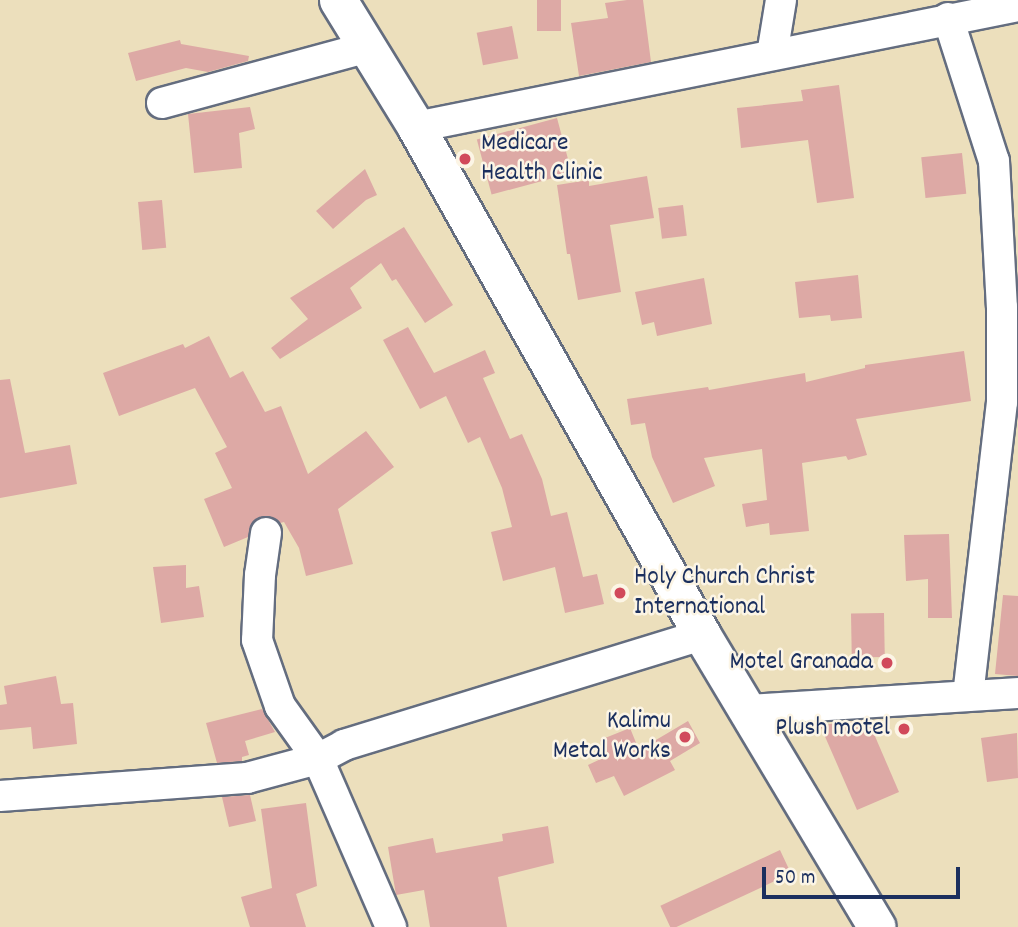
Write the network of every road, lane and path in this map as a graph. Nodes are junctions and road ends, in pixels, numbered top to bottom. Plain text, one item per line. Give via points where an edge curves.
1 (338, 0) edge
2 (782, 0) edge
3 (1018, 6) edge
4 (948, 18) junction
5 (368, 47) junction
6 (772, 55) junction
7 (162, 103) dead end
8 (416, 127) junction
9 (266, 533) dead end
10 (702, 635) junction
11 (1018, 693) edge
12 (968, 696) junction
13 (748, 710) junction
14 (318, 759) junction
15 (0, 796) edge
16 (391, 927) edge
17 (877, 927) edge

1 - 5 street
2 - 6 street
3 - 4 street
4 - 6 street
4 - 12 street via 994,161 1002,294 1002,402
5 - 7 street
5 - 8 street
6 - 8 street
8 - 10 street
9 - 14 street via 257,640 280,706
10 - 13 street
10 - 14 street via 344,745
11 - 12 street
12 - 13 street
13 - 17 street
14 - 15 street via 247,778
14 - 16 street

